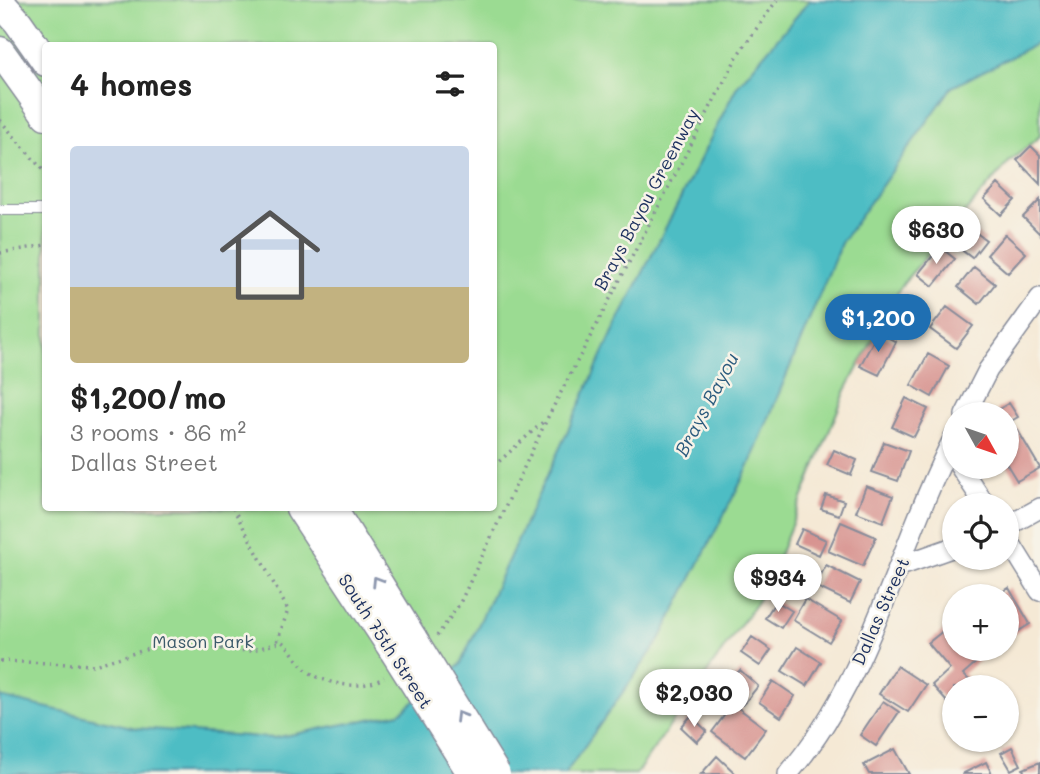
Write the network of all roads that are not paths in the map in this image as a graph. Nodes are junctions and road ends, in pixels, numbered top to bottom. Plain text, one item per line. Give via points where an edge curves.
1 (0, 2) edge
2 (0, 51) edge
3 (42, 56) edge
4 (42, 109) edge
5 (0, 210) edge
6 (42, 210) edge
7 (1040, 298) edge
8 (972, 402) edge
9 (942, 472) edge
10 (1040, 508) edge
11 (302, 511) edge
12 (334, 511) edge
13 (1019, 520) edge
14 (942, 551) edge
15 (1019, 557) edge
16 (900, 566) junction
17 (1040, 591) edge
18 (407, 651) junction
19 (472, 774) edge
20 (496, 774) edge
21 (788, 774) edge

1 - 3 main road
2 - 4 main road
5 - 6 lane
7 - 8 street via 988,370
9 - 16 street, Dallas Street
10 - 13 street
11 - 18 main road, South 75th Street
18 -> 12 main road, South 75th Street
14 - 16 street
15 - 17 street
16 - 21 street, Dallas Street via 849,680
18 - 19 main road, South 75th Street, bridge
20 -> 18 main road, South 75th Street, bridge

